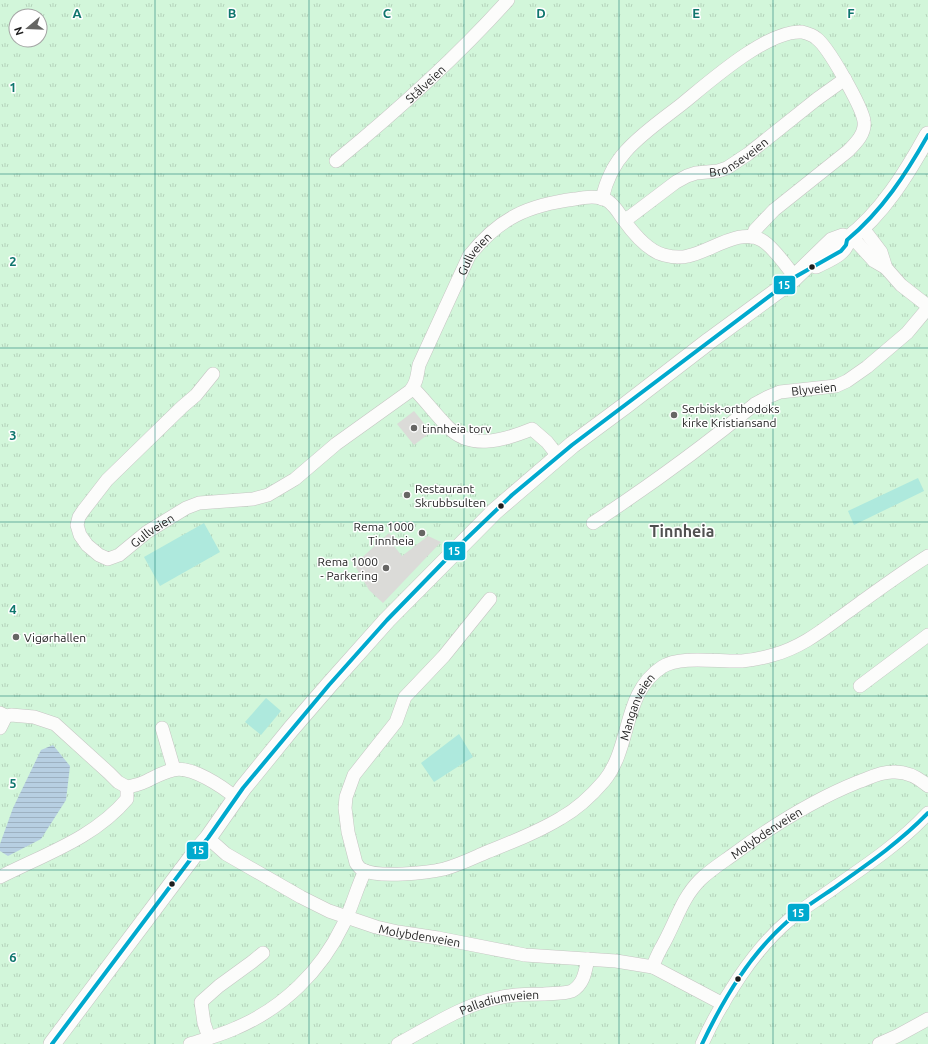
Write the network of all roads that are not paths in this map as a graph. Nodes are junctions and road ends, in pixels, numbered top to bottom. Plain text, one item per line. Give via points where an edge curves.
1 (508, 0) edge
2 (844, 80) junction
3 (928, 135) edge
4 (336, 161) dead end
5 (602, 199) junction
6 (624, 220) junction
7 (853, 234) junction
8 (752, 237) junction
9 (795, 278) junction
10 (928, 307) edge
11 (213, 374) dead end
12 (413, 388) junction
13 (558, 456) junction
14 (593, 523) dead end
15 (928, 556) edge
16 (490, 599) dead end
17 (928, 635) edge
18 (860, 686) dead end
19 (3, 715) edge
20 (0, 728) edge
21 (162, 728) dead end
22 (174, 769) junction
23 (928, 786) edge
24 (127, 787) junction
25 (236, 798) junction
26 (928, 813) edge
27 (208, 838) junction
28 (365, 871) junction
29 (0, 877) edge
30 (347, 917) junction
31 (263, 953) dead end
32 (588, 960) junction
33 (653, 967) junction
34 (723, 1004) junction
35 (928, 1019) edge
36 (209, 1038) junction
37 (52, 1044) edge
38 (190, 1044) edge
39 (398, 1044) edge
40 (702, 1044) edge
41 (879, 1044) edge

1 - 4 street, Stålveien via 446,64
2 - 5 street via 838,66 816,37 803,32 776,38 744,56 710,81 626,151 616,163 604,188
2 - 6 street, Bronseveien via 727,168 687,176
2 - 8 street via 861,110 864,121 864,130 857,143 774,210 755,230
3 - 7 street via 902,180 879,209
5 - 6 street via 607,200
5 - 12 street, Gullveien via 585,197 537,206 508,219 485,237 464,266 419,365
6 - 8 street via 649,247 662,255 676,257 688,256 740,237
7 - 9 street via 832,241
7 - 10 street via 881,252 886,268
8 - 9 street via 762,240 769,246
9 - 13 street
10 - 14 street, Blyveien via 907,333 847,381 836,386 780,392 768,397 642,491
11 - 12 street, Gullveien via 196,395 107,480 79,517 77,525 80,535 99,555 108,559 119,555 147,532 186,508 215,501 253,500 268,495 295,478 336,444
12 - 13 street via 448,427 461,437 476,442 487,442 532,429
13 - 25 street via 496,511 387,620 291,729
15 - 28 street, Manganveien via 812,638 790,649 741,661 684,660 672,661 662,666 646,681 633,703 624,740 613,768 595,790 562,818 508,844 443,869 393,874
16 - 28 street via 444,656 406,697 396,722 354,775 346,797 346,820 356,863
17 - 18 street
19 - 20 street
19 - 24 street via 34,717 55,724 118,782
21 - 22 street
22 - 24 street
22 - 25 street via 198,774
23 - 33 street, Molybdenveien via 912,775 902,772 880,774 831,793 763,833 713,869 693,888 676,914
24 - 29 street via 127,799 111,816 89,833
25 - 27 street
26 - 34 street via 909,832 866,866 787,921 752,961
27 - 30 street, Molybdenveien via 226,854 252,870 301,897
27 - 37 street
28 - 30 street
30 - 32 street, Molybdenveien via 398,932 506,952
30 - 36 street via 323,959 288,997 249,1022
31 - 36 street via 218,986 201,1002
32 - 33 street, Molybdenveien via 616,961
32 - 39 street, Palladiumveien via 579,986 570,991 517,995 481,1002
33 - 34 street, Molybdenveien
34 - 40 street
35 - 41 street
36 - 38 street

